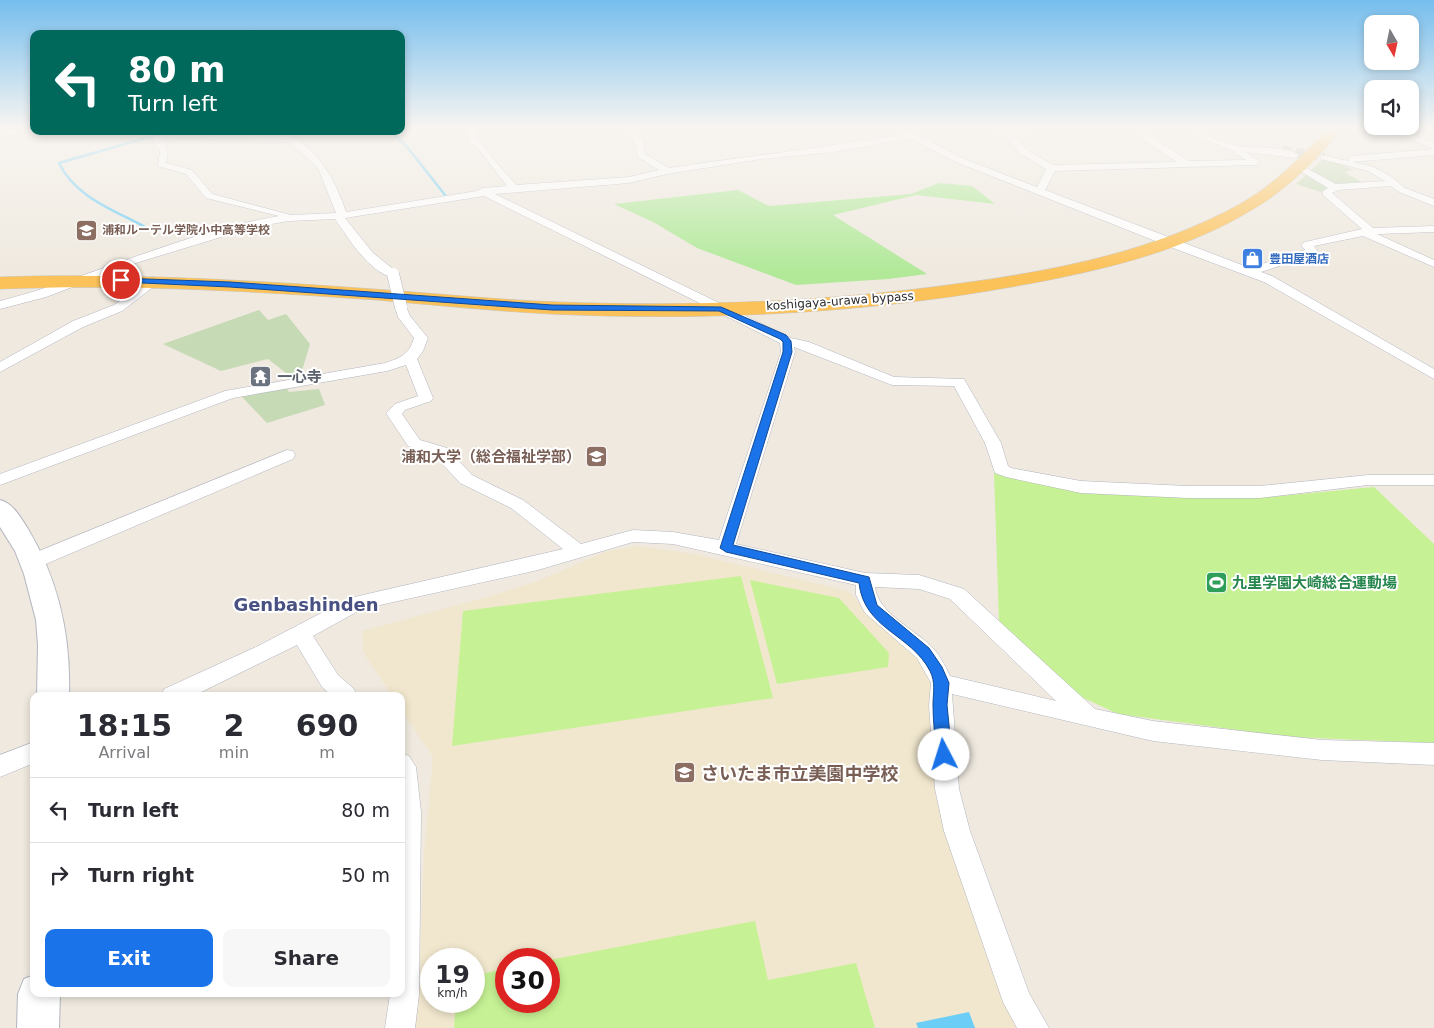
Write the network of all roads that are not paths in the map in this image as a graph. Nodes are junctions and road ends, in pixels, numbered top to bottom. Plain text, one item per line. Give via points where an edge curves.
1 (191, 176) edge
2 (326, 176) edge
3 (504, 176) edge
4 (641, 176) edge
5 (1001, 176) edge
6 (1049, 176) edge
7 (1286, 176) edge
8 (1322, 176) tunnel mouth
9 (1379, 176) edge
10 (1383, 176) edge
11 (1391, 181) junction
12 (513, 188) junction
13 (1335, 188) junction
14 (482, 191) junction
15 (1040, 191) junction
16 (1434, 203) edge
17 (340, 216) junction
18 (289, 218) junction
19 (1434, 230) edge
20 (1367, 231) junction
21 (1161, 240) junction
22 (1434, 264) edge
23 (103, 272) junction
24 (1250, 272) junction
25 (0, 275) edge
26 (82, 280) junction
27 (153, 281) junction
28 (0, 282) edge
29 (702, 300) junction
30 (0, 305) edge
31 (721, 309) junction
32 (787, 341) junction
33 (410, 359) junction
34 (0, 368) edge
35 (1434, 375) edge
36 (287, 455) dead end
37 (0, 480) edge
38 (1434, 480) edge
39 (0, 508) edge
40 (726, 548) junction
41 (577, 551) junction
42 (34, 561) junction
43 (864, 580) junction
44 (300, 633) junction
45 (942, 683) junction
46 (53, 692) edge
47 (181, 692) edge
48 (342, 692) edge
49 (1089, 718) junction
50 (30, 754) edge
51 (1434, 754) edge
52 (0, 766) edge
53 (405, 776) edge
54 (405, 958) edge
55 (39, 997) edge
56 (404, 997) edge
57 (38, 1028) edge
58 (400, 1028) edge
59 (1034, 1028) edge

1 - 18 street via 208,196
2 - 17 street via 341,210
3 - 12 street
4 - 12 street via 610,182
5 - 15 street
6 - 15 street
7 - 21 highway, koshigaya-urawa bypass via 1251,205 1221,221
8 - 13 street
9 - 11 street
10 - 11 street
11 - 13 street
11 - 16 street via 1402,190
12 - 14 street
13 - 20 street via 1326,193
14 - 17 street
14 - 29 street
15 - 21 street
17 - 18 street
17 - 33 street, bridge via 367,256 393,274 404,316 420,338 418,352
18 - 23 street via 232,229
19 - 20 street
20 - 22 street
20 - 24 street via 1309,244 1307,246 1312,252
21 - 24 street
21 - 29 highway, koshigaya-urawa bypass via 950,282 825,295
21 - 31 highway, koshigaya-urawa bypass via 1125,257 1072,270 957,290 849,302
23 - 25 highway, koshigaya-urawa bypass
23 - 26 street
23 - 29 highway, koshigaya-urawa bypass via 217,276 604,301
24 - 35 street via 1268,279
26 - 27 highway, koshigaya-urawa bypass
26 - 28 highway, koshigaya-urawa bypass
26 - 30 street
27 - 31 highway, koshigaya-urawa bypass via 552,308
27 - 34 street via 118,308 78,324
29 - 31 street
31 - 32 street
32 - 38 street via 892,380 959,382 993,443 1001,469 1006,472 1081,486 1188,492 1260,492 1368,480
32 - 40 street via 788,352
33 - 37 street via 387,367 230,394
33 - 41 street via 426,398 400,407 394,413 414,443 441,452 466,480 517,504
36 - 42 street
39 - 42 main road
40 - 41 street via 672,538 633,536
40 - 43 street
41 - 44 street via 538,563 357,603
42 - 46 main road via 50,614
43 - 45 street via 872,608 924,652
43 - 49 street via 920,582 957,594
44 - 47 street
44 - 48 street via 330,681
45 - 49 street
45 - 59 street via 940,705 947,789 957,831 1018,1002
49 - 51 street via 1153,731 1322,750
50 - 52 street
53 - 54 street via 409,812
55 - 57 main road
56 - 58 street

